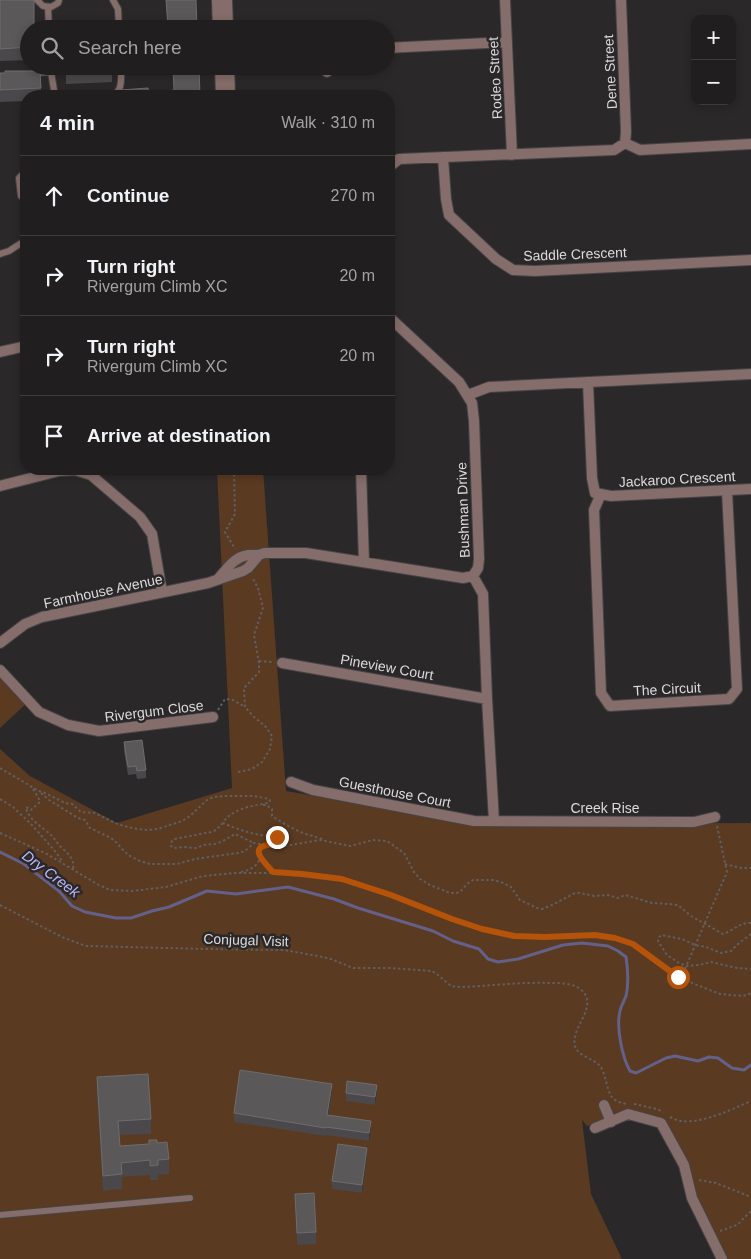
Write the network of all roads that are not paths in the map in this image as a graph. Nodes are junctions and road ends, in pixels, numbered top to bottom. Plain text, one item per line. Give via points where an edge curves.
1 (38, 0) edge
2 (58, 0) edge
3 (113, 0) edge
4 (217, 0) edge
5 (226, 0) edge
6 (505, 0) edge
7 (621, 0) edge
8 (48, 7) junction
9 (49, 20) edge
10 (119, 20) edge
11 (218, 20) edge
12 (227, 20) edge
13 (507, 42) junction
14 (395, 48) edge
15 (51, 75) edge
16 (121, 75) edge
17 (220, 75) edge
18 (229, 75) edge
19 (54, 90) edge
20 (119, 90) edge
21 (221, 90) edge
22 (230, 90) edge
23 (625, 143) junction
24 (751, 144) edge
25 (512, 154) junction
26 (444, 157) junction
27 (395, 162) edge
28 (20, 244) edge
29 (0, 254) edge
30 (751, 260) edge
31 (395, 323) edge
32 (20, 347) edge
33 (0, 352) edge
34 (751, 374) edge
35 (588, 382) junction
36 (468, 395) junction
37 (44, 475) edge
38 (91, 475) edge
39 (361, 475) edge
40 (0, 486) edge
41 (751, 489) edge
42 (727, 490) junction
43 (601, 494) junction
44 (259, 556) junction
45 (364, 562) junction
46 (473, 576) junction
47 (218, 579) junction
48 (162, 592) junction
49 (0, 643) edge
50 (282, 663) road end
51 (0, 670) edge
52 (487, 699) junction
53 (213, 717) road end
54 (291, 782) dead end
55 (715, 816) road end
56 (494, 821) junction
57 (604, 1105) dead end
58 (611, 1122) junction
59 (595, 1128) dead end
60 (190, 1198) dead end
61 (0, 1216) edge
62 (722, 1259) edge

1 - 8 lane
2 - 8 lane
3 - 10 lane
4 - 11 street
5 - 12 street
6 - 13 street, Rodeo Street
7 - 23 street, Dene Street
8 - 9 lane
13 - 14 street
13 - 25 street, Rodeo Street
15 - 19 lane
16 - 20 lane
17 - 21 street
18 - 22 street
23 - 24 street via 640,150
23 - 25 street via 614,150
25 - 26 street
26 - 27 street via 399,159
26 - 30 street, Saddle Crescent via 450,215 496,259 513,270
28 - 29 lane
31 - 36 street, Bushman Drive via 459,382
32 - 33 street
34 - 35 street
35 - 36 street via 489,387
35 - 43 street, Jackaroo Crescent via 592,478 595,493
36 - 46 street, Bushman Drive via 474,421 480,559
37 - 40 street
38 - 48 street via 140,517 152,534
39 - 45 street
41 - 42 street, Jackaroo Crescent
42 - 43 street, Jackaroo Crescent
42 - 43 street, The Circuit via 737,689 729,699 610,706 601,694 594,510
44 - 45 street via 264,553 306,553
44 - 47 street, Farmhouse Avenue via 247,569
44 - 47 street via 236,559
45 - 46 street via 463,578
46 - 52 street, Bushman Drive via 483,594
47 - 48 street, Farmhouse Avenue
48 - 49 street, Farmhouse Avenue via 42,617 25,624
50 - 52 street, Pineview Court
51 - 53 street, Rivergum Close via 39,712 68,725 99,731
52 - 56 street, Bushman Drive
54 - 56 street, Guesthouse Court via 313,790 474,821
55 - 56 street, Creek Rise via 694,822
57 - 58 street
58 - 59 street
58 - 62 street via 628,1114 661,1122 684,1165 692,1198
60 - 61 lane

